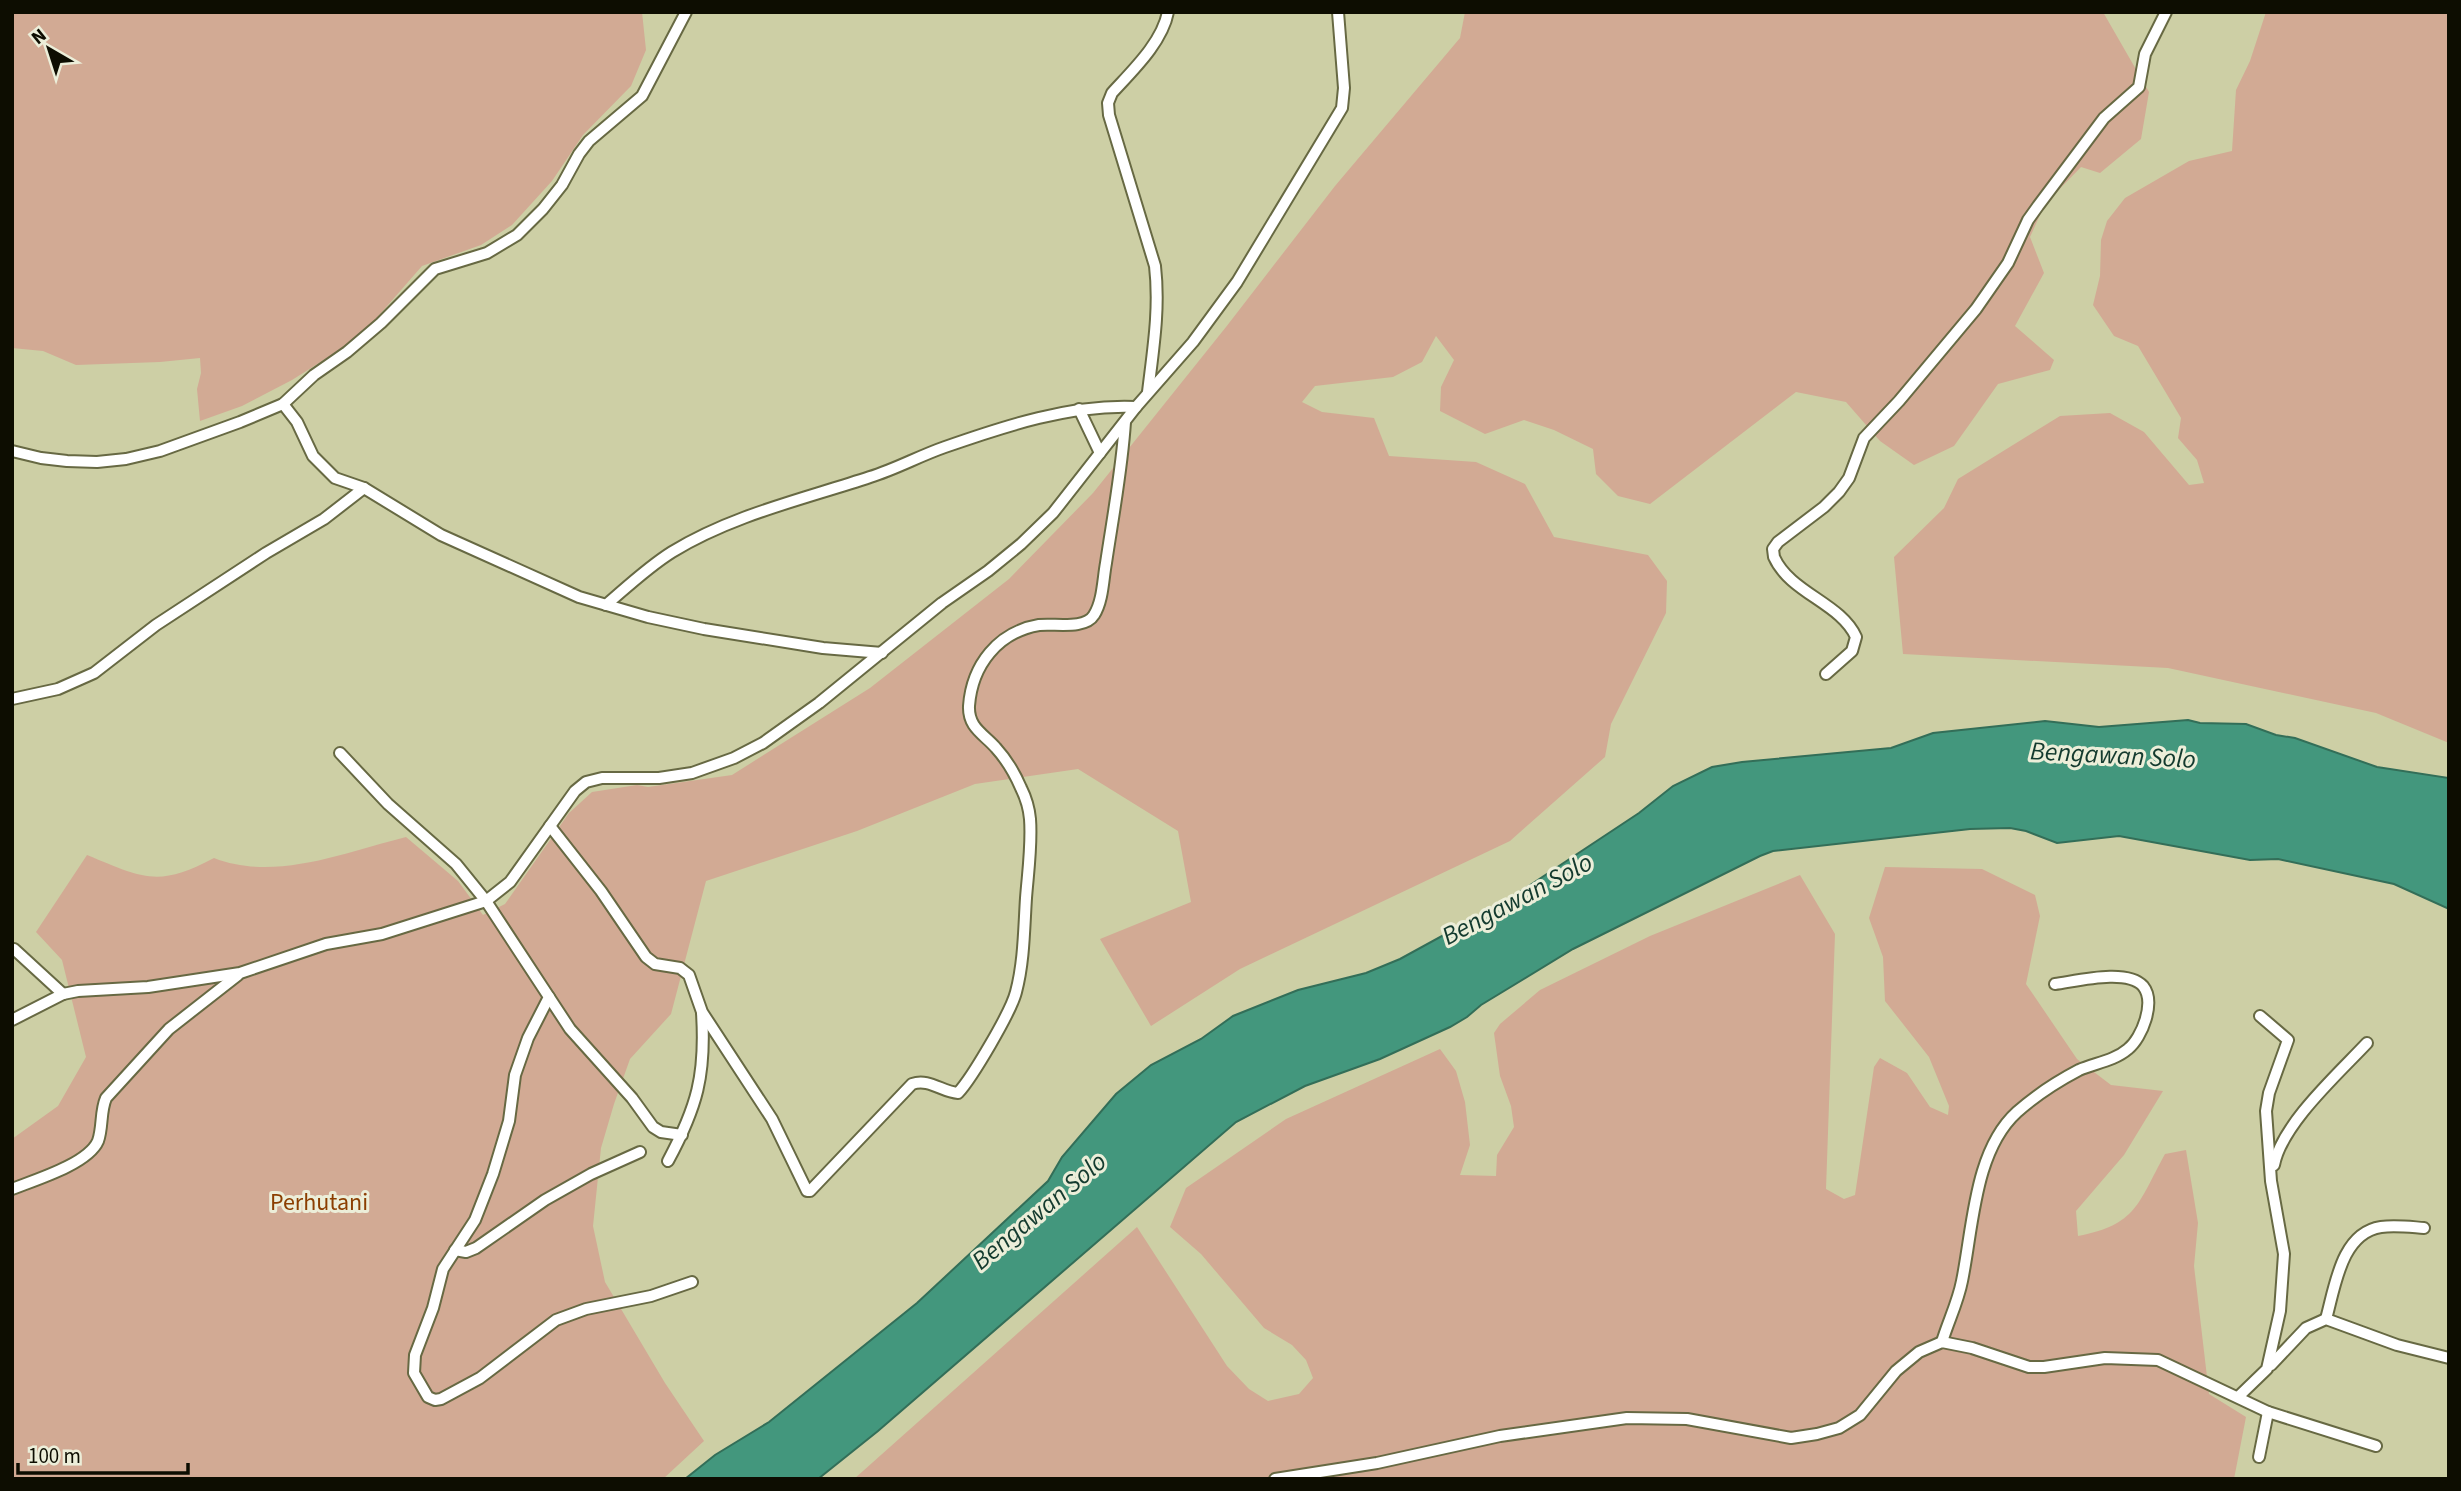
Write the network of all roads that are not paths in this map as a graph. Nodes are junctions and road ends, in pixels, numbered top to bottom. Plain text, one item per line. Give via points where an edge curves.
1 (685, 12) edge
2 (1168, 12) edge
3 (1339, 12) edge
4 (2166, 12) edge
5 (1148, 392) junction
6 (283, 404) junction
7 (1136, 407) junction
8 (1079, 409) junction
9 (1125, 421) junction
10 (12, 452) edge
11 (1100, 453) junction
12 (364, 488) junction
13 (606, 605) junction
14 (881, 653) junction
15 (1826, 674) dead end
16 (12, 699) edge
17 (340, 753) dead end
18 (550, 826) junction
19 (486, 901) junction
20 (14, 949) dead end
21 (240, 973) junction
22 (2056, 984) dead end
23 (63, 994) junction
24 (549, 996) junction
25 (702, 1012) junction
26 (2260, 1016) dead end
27 (12, 1020) edge
28 (2367, 1043) dead end
29 (682, 1135) junction
30 (640, 1152) dead end
31 (668, 1161) dead end
32 (2271, 1181) junction
33 (12, 1189) edge
34 (2424, 1228) dead end
35 (455, 1250) junction
36 (692, 1282) dead end
37 (2326, 1319) junction
38 (1941, 1342) junction
39 (2449, 1358) edge
40 (2267, 1369) junction
41 (2238, 1397) junction
42 (2268, 1412) junction
43 (2376, 1446) dead end
44 (2259, 1457) dead end
45 (1275, 1479) edge

1 - 6 street via 642,96 589,141 562,185 517,235 486,253 435,269 381,323
2 - 5 street via 1154,41 1112,93 1108,109 1155,266 1157,321
3 - 5 street via 1342,108 1249,264 1193,342
4 - 15 street via 2145,54 2139,87 2104,118 2038,206 2008,263 1976,309 1864,438 1839,492 1773,549 1776,563 1786,575 1841,618 1856,637 1852,651
5 - 7 street
6 - 10 street via 160,451 126,458 67,461
6 - 12 street via 319,464 335,478
7 - 8 street
7 - 9 street
8 - 11 street
8 - 13 street via 944,447 872,477 757,513 673,551
9 - 11 street
9 - 25 street via 1095,614 1082,623 1013,632 990,652 973,682 972,723 995,746 1020,785 1029,809 1031,836 1016,991 961,1091 912,1084 808,1192 772,1119
11 - 14 street via 1053,513 1021,544
12 - 13 street via 441,535
12 - 16 street via 324,519 156,625 94,673 58,689
13 - 14 street via 704,629
14 - 18 street via 763,743 692,773 586,782
17 - 19 street via 388,804 448,855
18 - 19 street via 510,882
18 - 25 street via 646,957 687,972
19 - 21 street via 382,934 326,944
19 - 24 street
20 - 23 street
21 - 23 street
21 - 33 street via 169,1029 106,1098 96,1145 89,1153
22 - 38 street via 2129,978 2144,988 2148,997 2139,1036 2125,1051 2061,1081 2018,1111 2000,1132 1978,1190 1962,1285
23 - 27 street
24 - 29 street via 570,1029 653,1127
24 - 35 street via 515,1075 509,1121 493,1174 475,1220
25 - 29 street via 702,1072
26 - 32 street via 2288,1042 2267,1101
28 - 32 street via 2287,1133 2276,1153
29 - 31 street
30 - 35 street via 545,1200 476,1248
32 - 40 street via 2284,1264 2280,1311
34 - 37 street via 2384,1226 2360,1236 2341,1265
35 - 36 street via 443,1269 413,1363 422,1389 435,1400 469,1385 569,1314
37 - 39 street
37 - 40 street via 2306,1328
38 - 41 street via 2029,1367 2105,1358 2158,1360
38 - 45 street via 1910,1358 1860,1415 1817,1434 1791,1438 1687,1419 1627,1418 1500,1436
40 - 41 street
41 - 42 street
42 - 43 street
42 - 44 street

